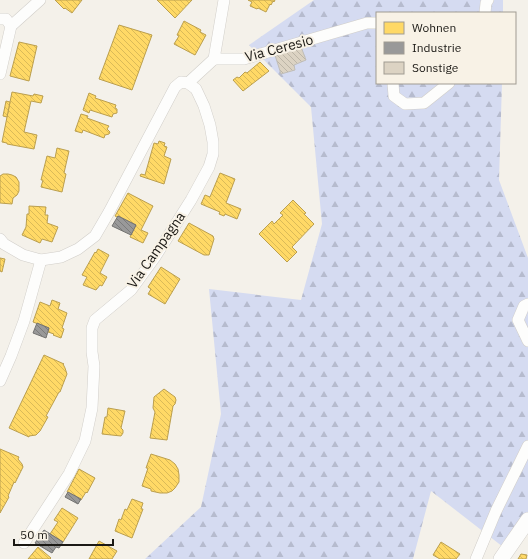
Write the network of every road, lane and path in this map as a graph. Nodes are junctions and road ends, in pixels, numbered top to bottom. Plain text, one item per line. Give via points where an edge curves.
1 (40, 0) edge
2 (224, 0) edge
3 (488, 0) edge
4 (485, 12) edge
5 (0, 19) edge
6 (376, 23) edge
7 (11, 26) junction
8 (214, 60) junction
9 (0, 74) edge
10 (188, 83) junction
11 (393, 84) edge
12 (448, 84) edge
13 (0, 239) edge
14 (41, 260) junction
15 (528, 304) edge
16 (528, 341) edge
17 (0, 381) edge
18 (528, 446) edge
19 (528, 520) edge
20 (24, 543) dead end
21 (476, 559) edge
22 (501, 559) edge

1 - 7 street
2 - 8 street
3 - 4 street
5 - 7 street via 6,19
6 - 8 street, Via Ceresio via 367,23 244,59
7 - 9 street
8 - 10 street
10 - 14 street via 181,82 175,87 95,236 78,249 61,257
10 - 20 street, Via Campagna via 196,89 210,125 213,154 209,167 155,257 131,290 96,320 92,328 92,408 85,441 69,474
11 - 12 street via 394,96 405,104 424,103
13 - 14 street via 23,255
14 - 17 street via 24,321
15 - 16 street via 524,306 518,320
18 - 21 street
19 - 22 main road

